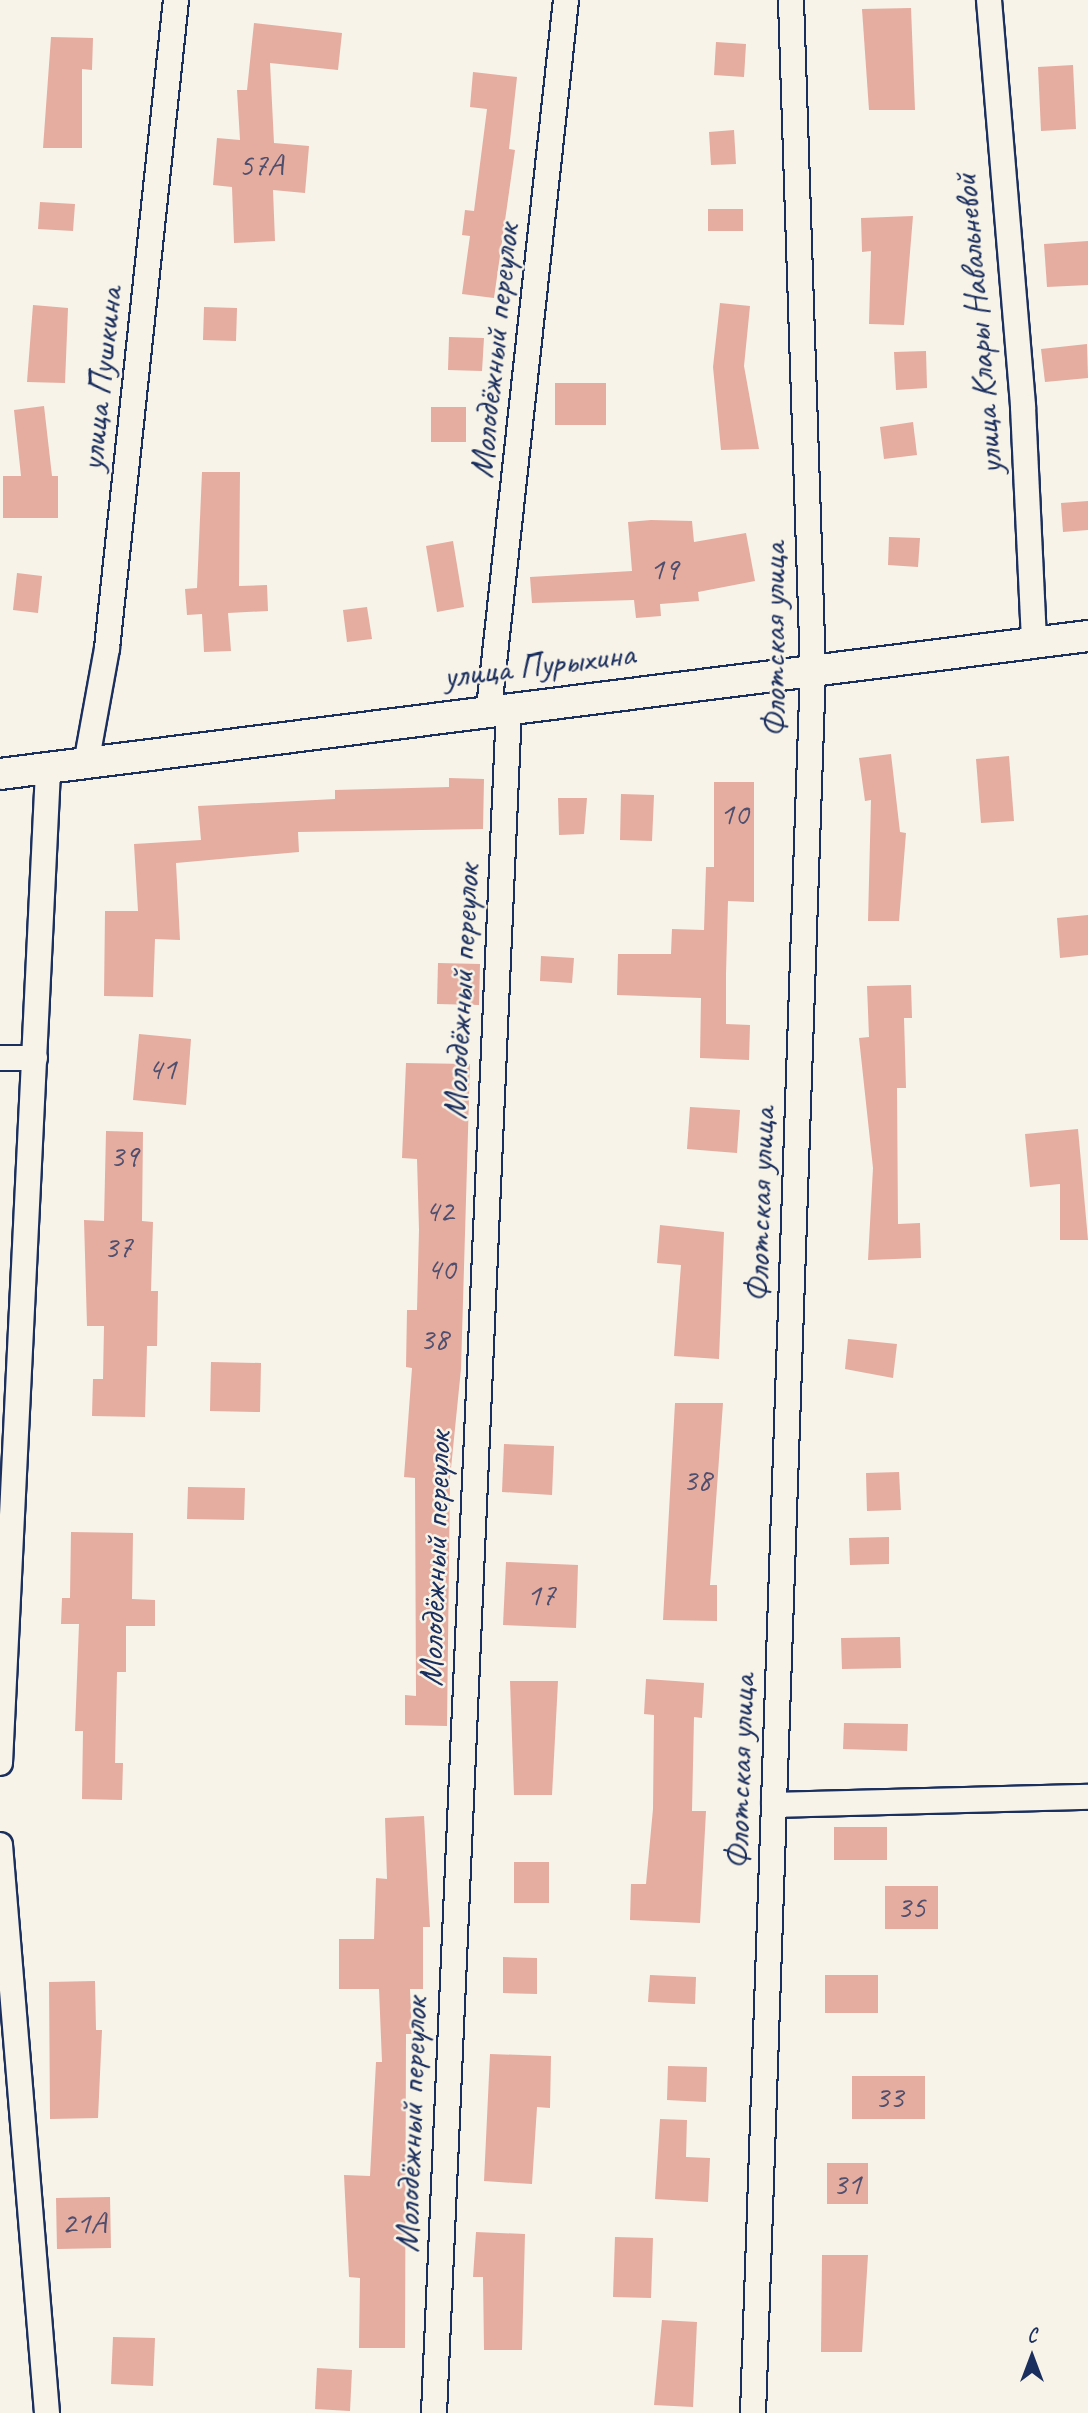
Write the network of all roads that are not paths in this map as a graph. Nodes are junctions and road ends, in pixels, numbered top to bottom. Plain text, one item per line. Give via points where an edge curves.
1 (176, 0) edge
2 (566, 0) edge
3 (791, 0) edge
4 (989, 0) edge
5 (1088, 636) edge
6 (1034, 643) junction
7 (813, 671) junction
8 (499, 708) junction
9 (86, 764) junction
10 (48, 772) junction
11 (0, 774) edge
12 (0, 1058) edge
13 (35, 1058) junction
14 (0, 1763) edge
15 (1088, 1797) edge
16 (774, 1805) junction
17 (0, 1845) edge
18 (47, 2413) edge
19 (434, 2413) edge
20 (752, 2413) edge

1 - 9 street, улица Пушкина via 107,648
2 - 8 street, Молодёжный переулок
3 - 7 street, Флотская улица
4 - 6 street, улица Клары Навальневой via 1023,407
5 - 6 street, улица Пурыхина
6 - 7 street, улица Пурыхина
7 - 8 street, улица Пурыхина
7 - 16 street, Флотская улица
8 - 9 street, улица Пурыхина
8 - 19 street, Молодёжный переулок
9 - 10 street, улица Пурыхина
10 - 11 street, улица Пурыхина
10 - 13 street
12 - 13 street
13 - 14 street
15 - 16 street
16 - 20 street, Флотская улица
17 - 18 street

